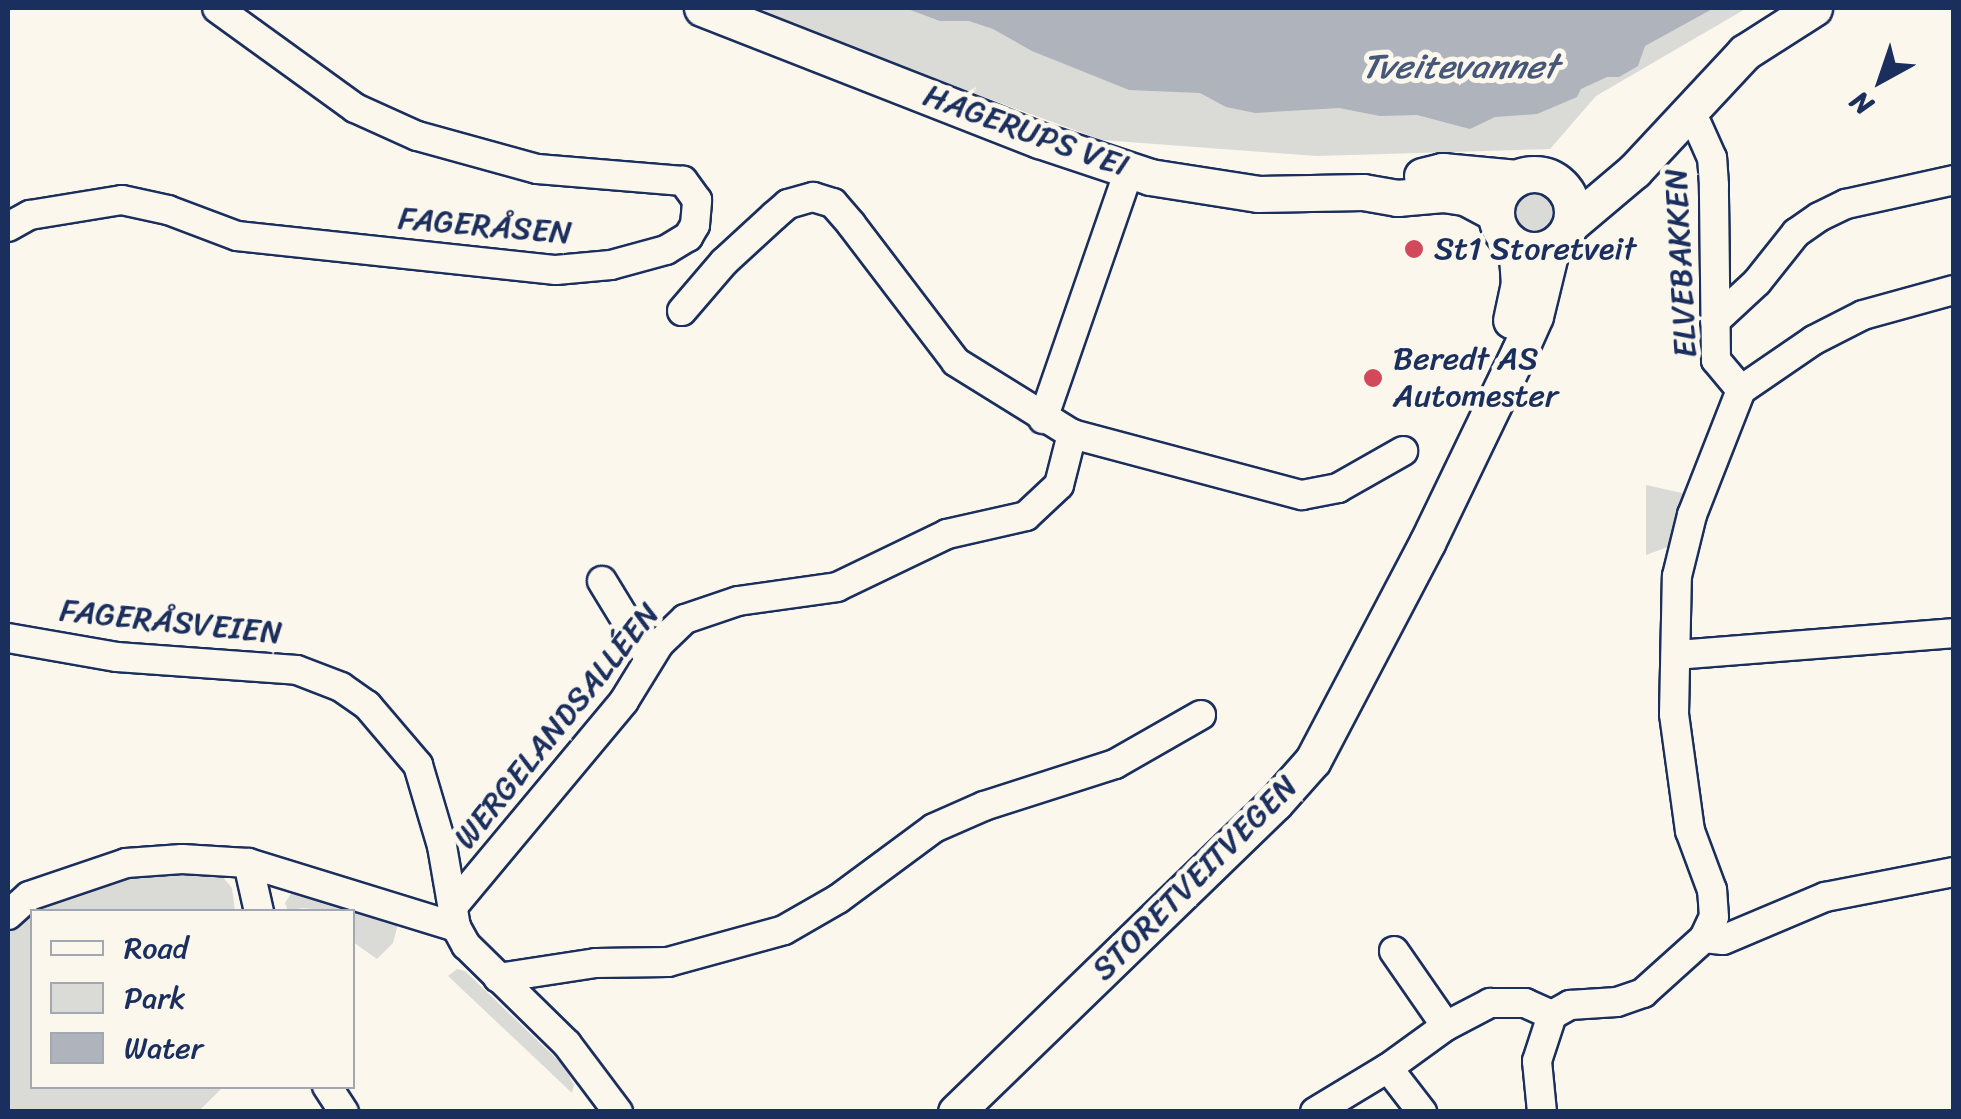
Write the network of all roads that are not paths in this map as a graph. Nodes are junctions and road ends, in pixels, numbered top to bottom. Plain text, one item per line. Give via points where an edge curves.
1 (216, 8) edge
2 (702, 8) edge
3 (1814, 8) edge
4 (1697, 126) dead end
5 (1660, 140) junction
6 (1129, 171) junction
7 (1531, 177) junction
8 (1954, 180) edge
9 (1363, 192) junction
10 (8, 228) edge
11 (1503, 228) junction
12 (1561, 236) junction
13 (1954, 290) edge
14 (682, 311) dead end
15 (1715, 321) junction
16 (1741, 390) junction
17 (1042, 418) junction
18 (1072, 434) junction
19 (1403, 451) dead end
20 (602, 580) dead end
21 (1389, 611) junction
22 (1954, 633) edge
23 (8, 638) edge
24 (1676, 655) junction
25 (648, 658) junction
26 (1201, 715) dead end
27 (248, 862) junction
28 (1954, 872) edge
29 (257, 909) edge
30 (8, 914) edge
31 (456, 916) junction
32 (1709, 927) junction
33 (1394, 951) dead end
34 (498, 978) junction
35 (1552, 1015) junction
36 (1446, 1026) junction
37 (1388, 1068) junction
38 (329, 1089) edge
39 (344, 1112) edge
40 (618, 1112) edge
41 (956, 1112) edge
42 (1315, 1112) edge
43 (1422, 1112) edge
44 (1542, 1112) edge

1 - 10 street, FAGERÅSEN via 356,108 417,136 537,170 683,181 697,200 696,225 666,250 556,270 252,238 122,200 30,215
2 - 6 main road, HAGERUPS VEI
3 - 5 main road via 1745,52
4 - 15 street, ELVEBAKKEN via 1712,158
5 - 7 main road via 1591,175
5 - 12 main road
6 - 9 main road, HAGERUPS VEI via 1258,194
6 - 17 street
7 - 9 main road, HAGERUPS VEI via 1442,171
7 - 11 main road via 1501,192
7 - 12 main road via 1565,190 1570,201
8 - 15 street via 1846,204 1819,217
9 - 11 main road, HAGERUPS VEI via 1466,197
11 - 12 main road via 1530,250
11 - 21 main road, STORETVEITVEGEN via 1517,256 1512,318
12 - 21 main road, STORETVEITVEGEN via 1519,352
13 - 16 street via 1863,315
14 - 17 street via 774,216 812,197 832,203 851,224 956,362
15 - 16 street, ELVEBAKKEN via 1716,360
16 - 24 street via 1692,515 1681,561
17 - 18 street
18 - 19 street via 1302,495 1338,488
18 - 25 street, WERGELANDSALLÉEN via 1059,485 1026,516 947,534 838,587 700,612
20 - 25 street
21 - 41 main road, STORETVEITVEGEN via 1312,760
22 - 24 street
23 - 31 street, FAGERÅSVEIEN via 136,659 297,670 341,688 367,705 418,765
24 - 32 street via 1682,781 1690,831 1712,890
25 - 31 street, WERGELANDSALLÉEN via 624,701
26 - 34 street via 1115,764 934,828 784,930 668,962 596,963
27 - 29 street
27 - 30 street via 126,864 29,896
27 - 31 street
28 - 32 street via 1825,897 1769,915 1723,940
31 - 34 street, FAGERÅSVEIEN via 476,958
32 - 35 street via 1643,993 1570,1005
33 - 36 street
34 - 40 street, FAGERÅSVEIEN via 566,1044
35 - 36 street via 1525,1003 1490,1003
35 - 44 street via 1537,1061
36 - 37 street
37 - 42 street
37 - 43 street
38 - 39 street

